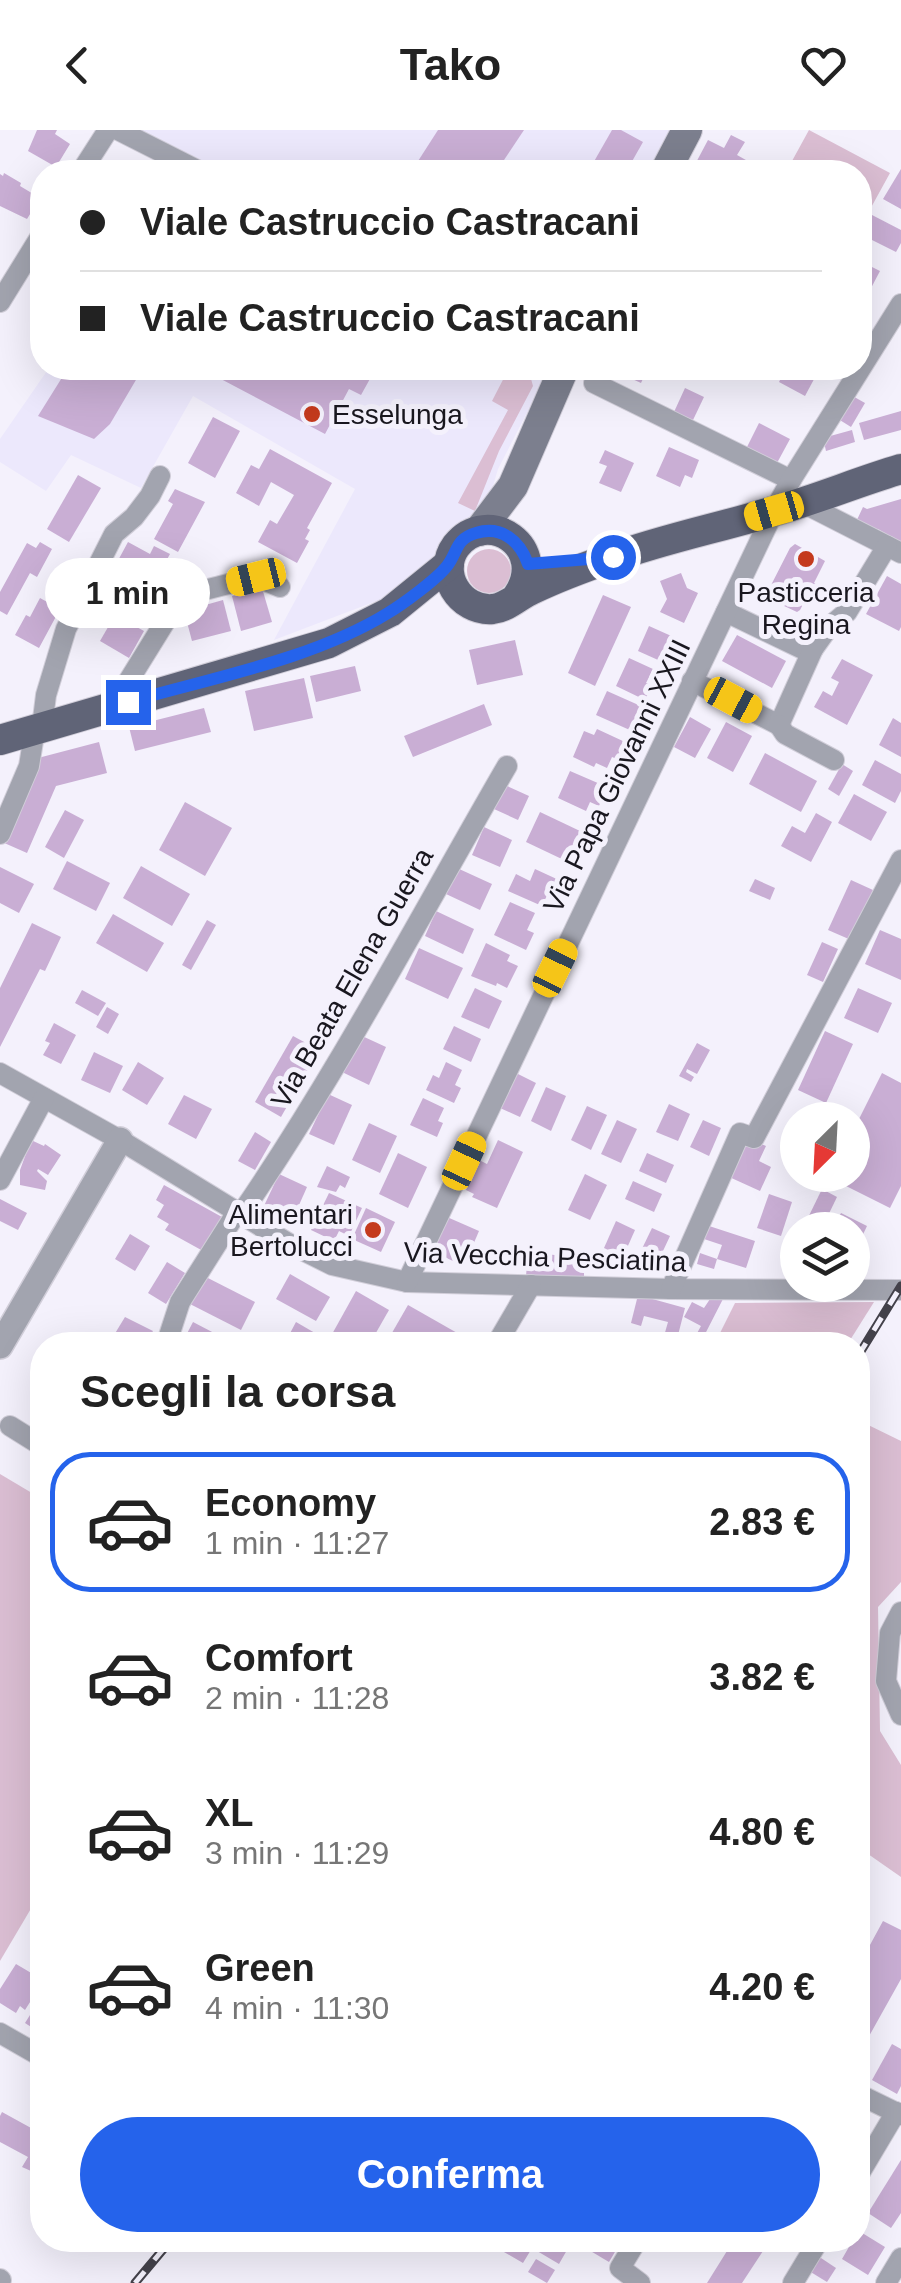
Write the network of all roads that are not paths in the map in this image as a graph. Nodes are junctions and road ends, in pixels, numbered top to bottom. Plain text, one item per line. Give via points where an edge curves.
1 (108, 130) edge
2 (118, 130) edge
3 (687, 130) edge
4 (89, 160) edge
5 (177, 160) edge
6 (671, 160) edge
7 (30, 253) edge
8 (0, 302) edge
9 (901, 304) edge
10 (872, 354) edge
11 (558, 380) edge
12 (857, 380) edge
13 (594, 383) dead end
14 (901, 469) edge
15 (160, 476) dead end
16 (513, 486) junction
17 (789, 498) junction
18 (479, 531) junction
19 (894, 550) edge
20 (522, 553) junction
21 (613, 557) junction
22 (449, 564) junction
23 (280, 586) dead end
24 (459, 596) junction
25 (518, 597) junction
26 (390, 612) junction
27 (726, 612) junction
28 (813, 649) junction
29 (692, 681) junction
30 (128, 702) junction
31 (779, 724) junction
32 (38, 728) junction
33 (0, 740) edge
34 (834, 760) dead end
35 (507, 766) dead end
36 (0, 834) edge
37 (901, 860) edge
38 (0, 1073) edge
39 (44, 1098) junction
40 (120, 1140) junction
41 (0, 1180) edge
42 (239, 1213) junction
43 (407, 1282) junction
44 (531, 1285) junction
45 (670, 1289) junction
46 (901, 1290) edge
47 (170, 1332) edge
48 (504, 1332) edge
49 (0, 1346) edge
50 (10, 1426) dead end
51 (30, 1438) edge
52 (901, 1612) edge
53 (901, 1715) edge
54 (0, 2033) edge
55 (30, 2051) edge
56 (870, 2100) edge
57 (899, 2114) edge
58 (870, 2158) edge
59 (630, 2252) edge
60 (812, 2252) edge
61 (901, 2258) edge
62 (640, 2283) edge
63 (793, 2283) edge
64 (886, 2283) edge

1 - 4 street
2 - 5 street
3 - 6 main road
7 - 8 street
9 - 10 street, Via Papa Giovanni XXIII
11 - 16 main road
12 - 17 street, Via Papa Giovanni XXIII
13 - 17 street
14 - 17 main road
15 - 32 street via 134,518 114,534 66,629
16 - 18 main road
16 - 20 main road
17 - 19 street
17 - 21 main road
17 - 27 street, Via Papa Giovanni XXIII
18 - 20 main road via 506,534
18 - 22 main road via 466,536
19 - 28 street
20 - 21 main road
20 - 25 main road via 528,576
21 - 25 main road
22 - 24 main road
22 - 26 main road
23 - 30 street via 256,577 181,596 129,680
24 - 25 main road via 482,609
24 - 26 main road
26 - 30 main road via 312,649
27 - 28 street
27 - 29 street, Via Papa Giovanni XXIII
28 - 31 street
29 - 31 street
29 - 43 street, Via Papa Giovanni XXIII
30 - 32 main road
31 - 34 street via 785,734
32 - 33 main road
32 - 36 street
35 - 42 street, Via Beata Elena Guerra
37 - 45 street via 754,1138 740,1133
38 - 39 street, Via Vecchia Pesciatina
39 - 40 street, Via Vecchia Pesciatina
39 - 41 street
40 - 42 street, Via Vecchia Pesciatina
40 - 49 street
42 - 43 street, Via Vecchia Pesciatina via 332,1265
42 - 47 street, Via Beata Elena Guerra via 180,1302
43 - 44 street, Via Vecchia Pesciatina
44 - 45 street, Via Vecchia Pesciatina
44 - 48 street
45 - 46 street, Via Vecchia Pesciatina
50 - 51 street
52 - 53 street via 890,1633 886,1681
54 - 55 street
56 - 57 street
57 - 58 street
59 - 62 street via 620,2268
60 - 63 street
61 - 64 street

